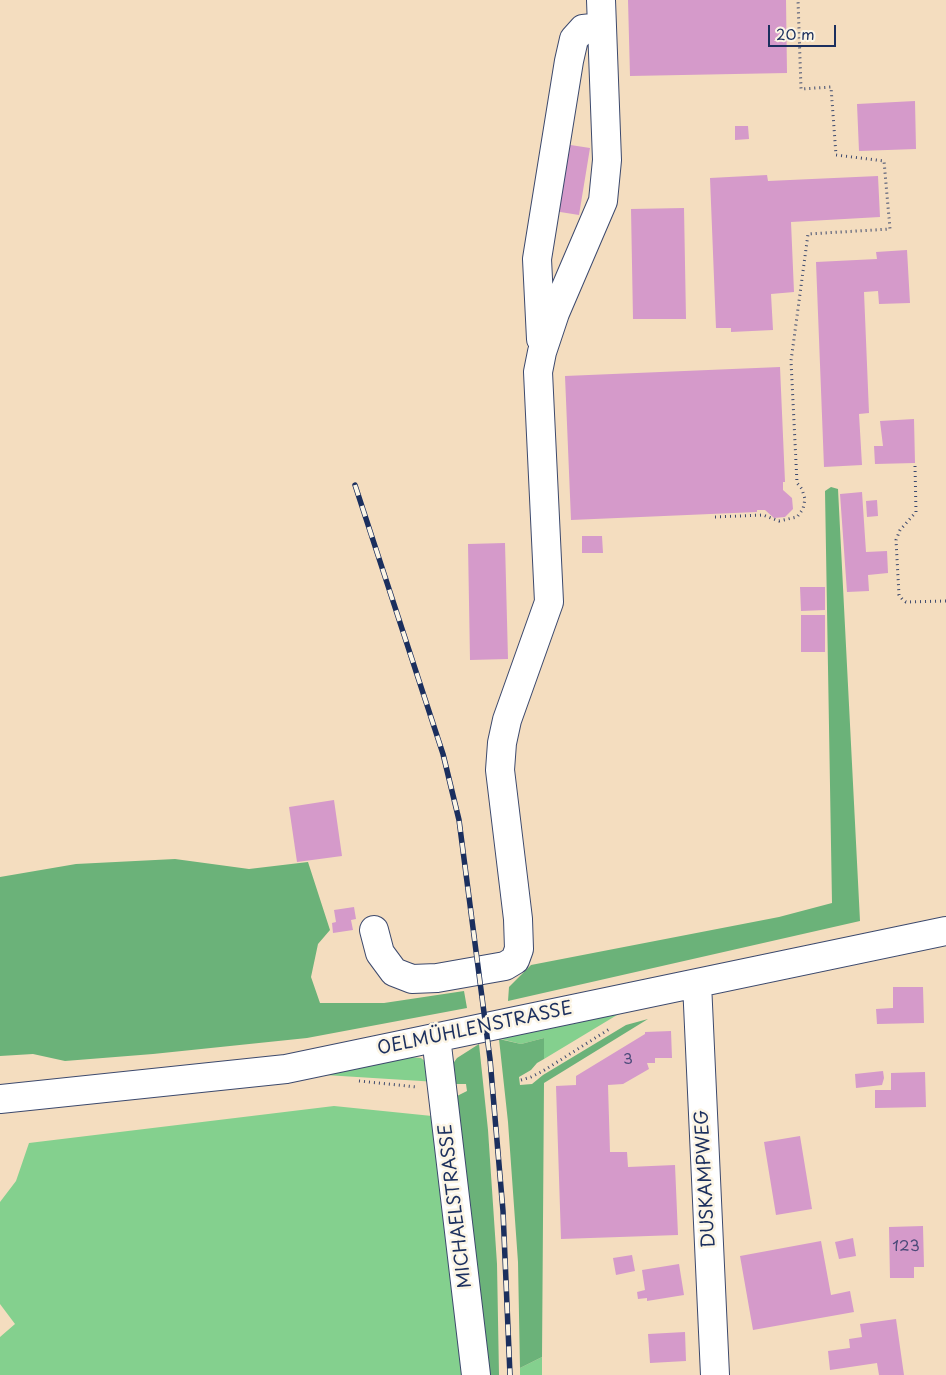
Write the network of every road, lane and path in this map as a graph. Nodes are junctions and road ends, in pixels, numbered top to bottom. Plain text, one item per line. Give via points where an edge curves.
1 (601, 0) edge
2 (798, 0) edge
3 (602, 27) junction
4 (542, 352) junction
5 (915, 466) dead end
6 (715, 517) dead end
7 (946, 601) edge
8 (374, 930) dead end
9 (946, 931) edge
10 (697, 983) junction
11 (436, 1037) junction
12 (0, 1099) edge
13 (476, 1375) edge
14 (716, 1375) edge

1 - 3 street
2 - 6 path via 800,89 831,87 836,155 884,161 890,230 808,234 791,361 797,483 805,499 803,510 797,518 779,521 763,515
3 - 4 street via 607,160 603,202 555,313
3 - 4 street via 583,29 574,39 569,61 536,259
4 - 8 street via 538,372 549,602 507,720 500,770 519,949 515,960 505,966 412,979 394,972 380,953
5 - 7 path via 916,512 900,530 896,540 899,595 906,602
9 - 10 street, OELMÜHLENSTRASSE
10 - 11 street, OELMÜHLENSTRASSE
10 - 14 street, DUSKAMPWEG
11 - 12 street, OELMÜHLENSTRASSE via 286,1069
11 - 13 street, MICHAELSTRASSE

